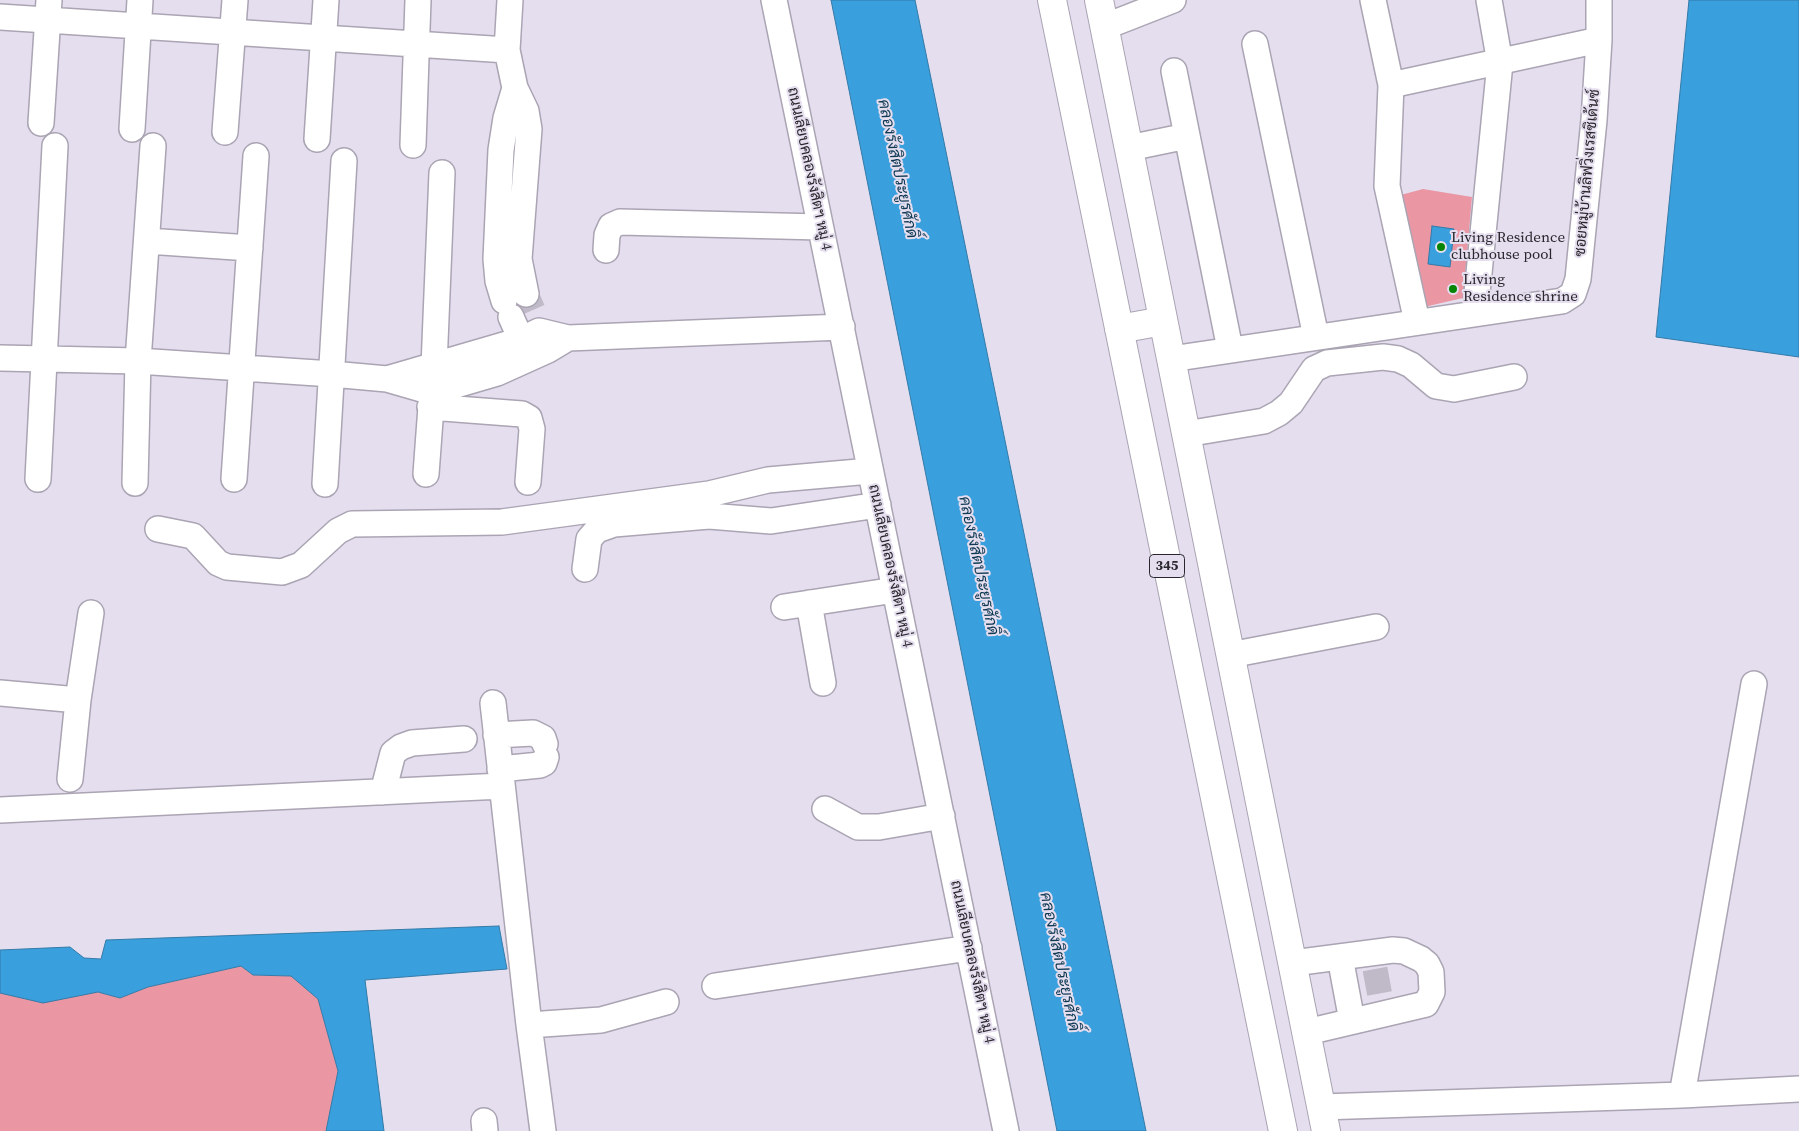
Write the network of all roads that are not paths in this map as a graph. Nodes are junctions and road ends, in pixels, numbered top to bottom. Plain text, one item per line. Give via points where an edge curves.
1 (140, 0) edge
2 (235, 0) edge
3 (326, 0) edge
4 (418, 0) edge
5 (510, 0) edge
6 (774, 0) edge
7 (1052, 0) edge
8 (1099, 0) edge
9 (1173, 0) edge
10 (1373, 0) edge
11 (1489, 0) edge
12 (1599, 0) edge
13 (48, 10) edge
14 (0, 17) edge
15 (138, 26) junction
16 (1104, 27) junction
17 (234, 31) junction
18 (324, 37) junction
19 (1599, 40) junction
20 (416, 43) junction
21 (1255, 44) dead end
22 (507, 50) junction
23 (1500, 63) junction
24 (1174, 71) dead end
25 (1391, 86) junction
26 (41, 123) dead end
27 (132, 129) dead end
28 (225, 132) dead end
29 (1187, 136) junction
30 (317, 139) dead end
31 (413, 145) dead end
32 (55, 146) dead end
33 (153, 146) dead end
34 (1129, 148) junction
35 (256, 156) dead end
36 (344, 161) dead end
37 (442, 173) dead end
38 (820, 227) junction
39 (147, 241) junction
40 (250, 248) junction
41 (606, 250) dead end
42 (1475, 313) junction
43 (1163, 321) junction
44 (1417, 322) junction
45 (531, 327) junction
46 (842, 327) junction
47 (1119, 329) junction
48 (1316, 337) junction
49 (1230, 349) junction
50 (0, 358) edge
51 (42, 358) junction
52 (1171, 359) junction
53 (138, 361) junction
54 (434, 366) junction
55 (242, 368) junction
56 (332, 374) junction
57 (1514, 377) dead end
58 (386, 379) junction
59 (431, 400) junction
60 (1186, 434) junction
61 (870, 471) junction
62 (426, 474) dead end
63 (38, 479) dead end
64 (234, 479) dead end
65 (528, 482) dead end
66 (135, 483) dead end
67 (325, 484) dead end
68 (878, 505) junction
69 (158, 529) dead end
70 (585, 568) dead end
71 (895, 590) junction
72 (809, 604) junction
73 (784, 607) dead end
74 (91, 613) dead end
75 (1376, 627) dead end
76 (1230, 655) junction
77 (823, 683) dead end
78 (1754, 684) dead end
79 (0, 692) edge
80 (78, 700) junction
81 (493, 703) dead end
82 (496, 735) junction
83 (464, 739) dead end
84 (501, 778) junction
85 (70, 779) dead end
86 (383, 792) junction
87 (825, 809) dead end
88 (0, 810) edge
89 (942, 816) junction
90 (969, 948) junction
91 (1340, 957) junction
92 (1293, 962) junction
93 (715, 986) dead end
94 (666, 1002) dead end
95 (1352, 1021) junction
96 (529, 1025) junction
97 (1307, 1032) junction
98 (1798, 1086) edge
99 (1682, 1095) junction
100 (1324, 1119) edge
101 (543, 1131) edge
102 (1006, 1131) edge
103 (1283, 1131) edge

1 - 15 street
2 - 17 street
3 - 18 street
4 - 20 street
5 - 22 street
6 - 38 street, ถนนเลียบคลองรังสิตฯ หมู่ 4
7 - 47 main road, 345
8 - 16 main road
9 - 16 street
10 - 25 street
11 - 23 street
12 - 19 street, ซอยหมู่บ้านลิฟวิ่งเรสซิเด้นซ์
13 - 14 street
13 - 15 street
13 - 26 street
15 - 17 street
15 - 27 street
16 - 34 main road
17 - 18 street
17 - 28 street
18 - 20 street
18 - 30 street
19 - 23 street
19 - 42 street, ซอยหมู่บ้านลิฟวิ่งเรสซิเด้นซ์ via 1578,279 1573,294 1562,301
20 - 22 street
20 - 31 street
21 - 48 street
22 - 45 street via 529,129 519,259
23 - 25 street
23 - 42 street
24 - 29 street
25 - 44 street via 1387,186
29 - 34 street
29 - 49 street
32 - 51 street
33 - 39 street
34 - 43 main road
35 - 40 street
36 - 56 street
37 - 54 street
38 - 41 street via 620,222 611,226
38 - 46 street, ถนนเลียบคลองรังสิตฯ หมู่ 4
39 - 40 street
39 - 53 street
40 - 55 street
42 - 44 street, ซอยหมู่บ้านลิฟวิ่งเรสซิเด้นซ์
43 - 47 main road
43 - 52 main road
44 - 48 street, ซอยหมู่บ้านลิฟวิ่งเรสซิเด้นซ์
45 - 46 street
45 - 54 street
45 - 59 street via 497,372
46 - 61 street, ถนนเลียบคลองรังสิตฯ หมู่ 4
47 - 103 main road, 345
48 - 49 street, ซอยหมู่บ้านลิฟวิ่งเรสซิเด้นซ์
49 - 52 street, ซอยหมู่บ้านลิฟวิ่งเรสซิเด้นซ์
50 - 51 street
51 - 53 street
51 - 63 street
52 - 60 main road
53 - 55 street
53 - 66 street
54 - 58 street
54 - 59 street
55 - 56 street
55 - 64 street
56 - 58 street
56 - 67 street
57 - 60 street via 1454,390 1436,386 1411,365 1398,359 1383,357 1327,363 1314,370 1291,403 1264,421
58 - 59 street
59 - 62 street
59 - 65 street via 522,414 529,418 532,429
60 - 76 main road
61 - 68 street, ถนนเลียบคลองรังสิตฯ หมู่ 4
61 - 69 street via 775,478 710,494 502,522 352,524 338,531 301,565 282,572 218,563 193,536
68 - 70 street via 771,521 709,516 614,524 597,530 589,539
68 - 71 street, ถนนเลียบคลองรังสิตฯ หมู่ 4
71 - 72 street
71 - 89 street, ถนนเลียบคลองรังสิตฯ หมู่ 4
72 - 73 street
72 - 77 street
74 - 80 street
75 - 76 street
76 - 92 main road
78 - 99 street
79 - 80 street
80 - 85 street
81 - 82 street
82 - 84 street
82 - 84 street via 533,733 543,738 546,750 544,763
83 - 86 street via 401,746 393,753
84 - 86 street
84 - 96 street
86 - 88 street
87 - 89 street via 858,827 879,827
89 - 90 street, ถนนเลียบคลองรังสิตฯ หมู่ 4
90 - 93 street
90 - 102 street, ถนนเลียบคลองรังสิตฯ หมู่ 4
91 - 92 street
91 - 95 street
91 - 95 street via 1373,961 1404,951 1422,959 1431,972 1432,992 1426,1004 1382,1004
92 - 97 main road
94 - 96 street via 601,1020
95 - 97 street
96 - 101 street
97 - 100 main road
98 - 99 street
99 - 100 street

